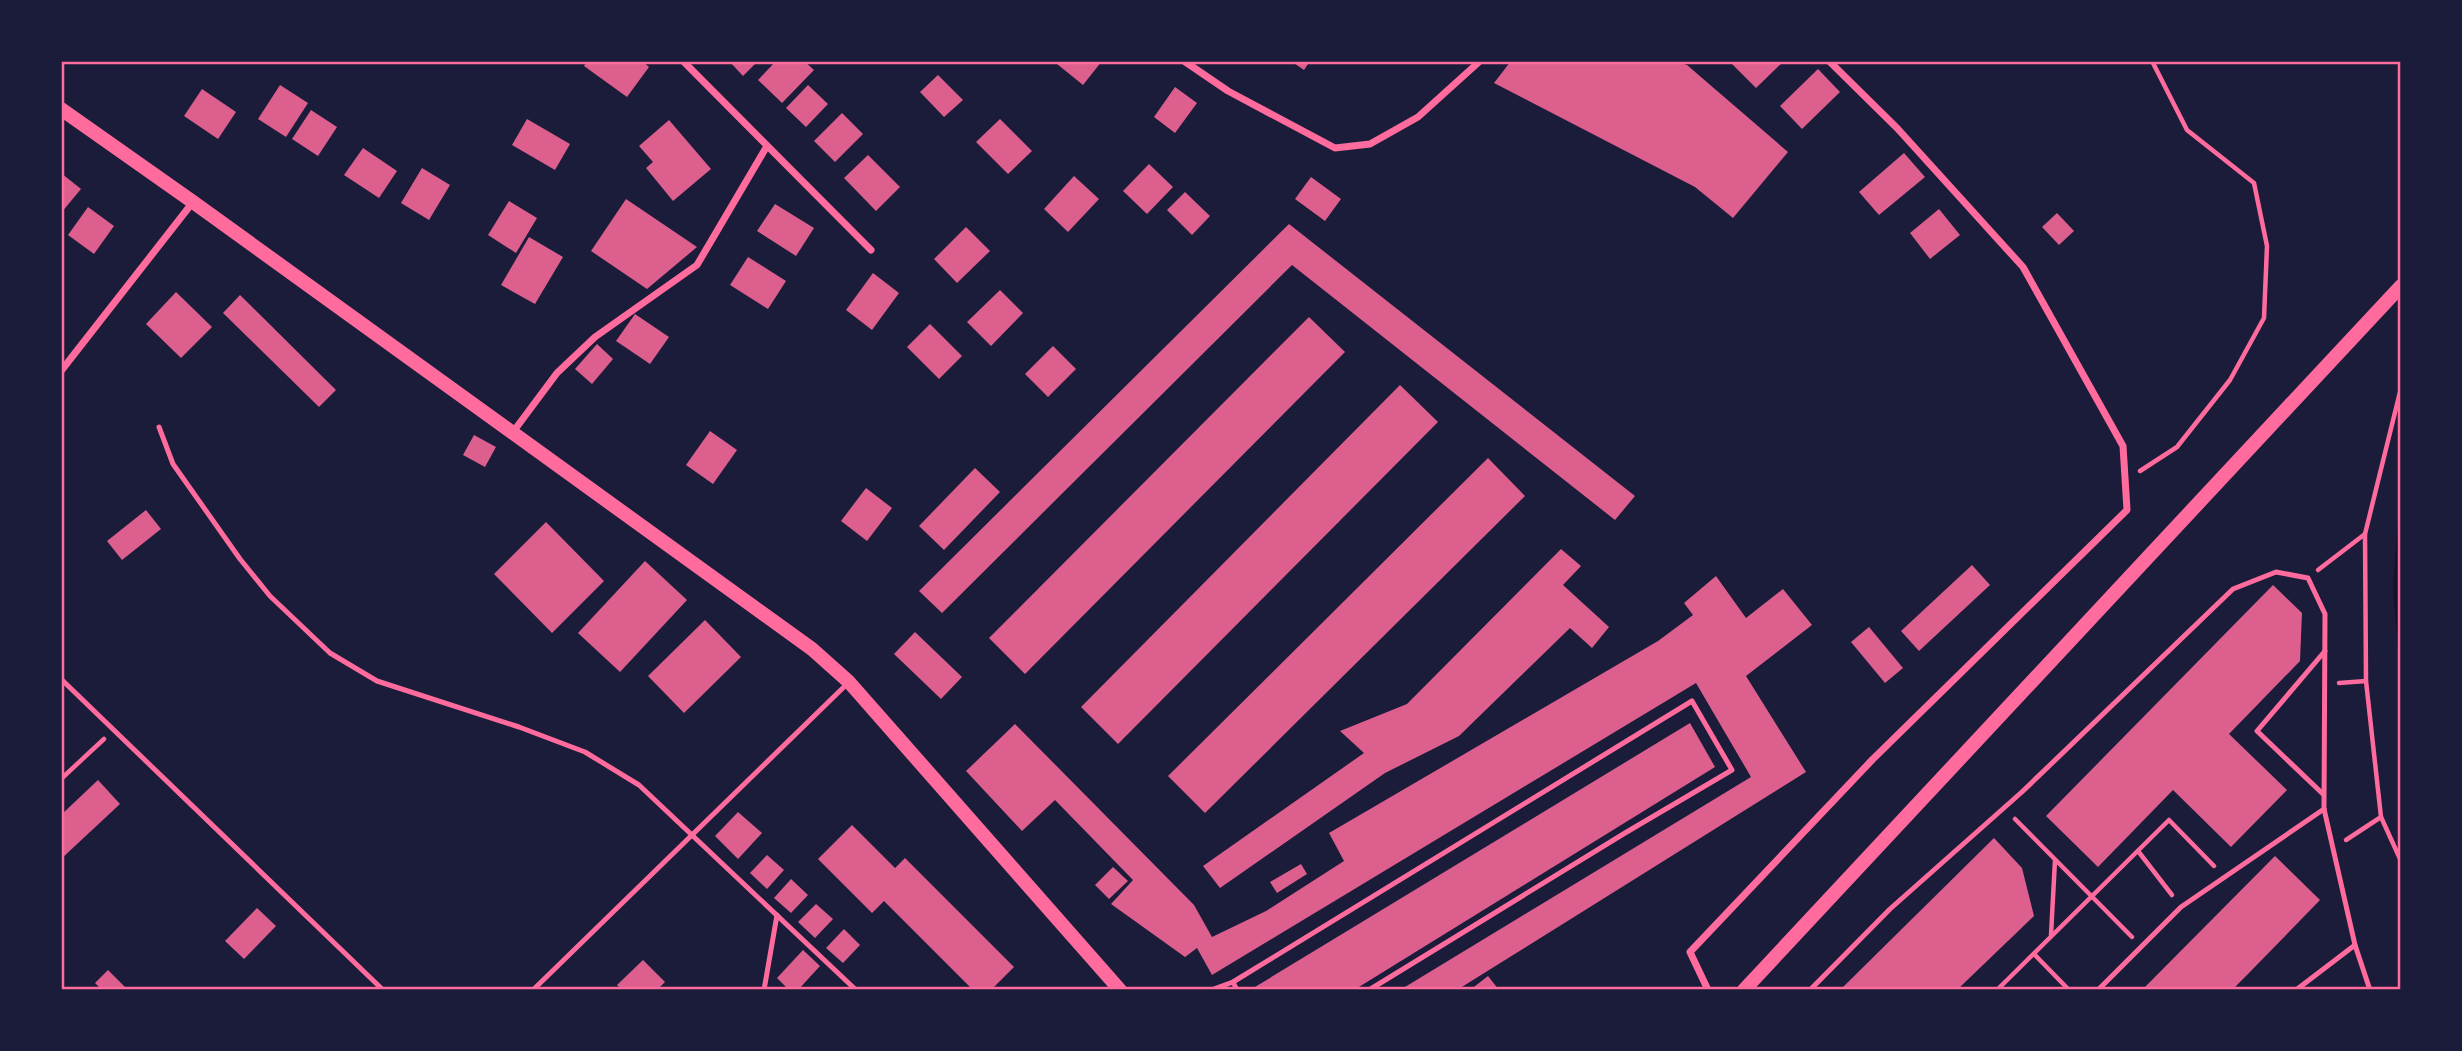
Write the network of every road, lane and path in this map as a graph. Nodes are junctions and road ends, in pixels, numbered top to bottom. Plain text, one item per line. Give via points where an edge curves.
1 (683, 61) edge
2 (1184, 61) edge
3 (1480, 61) edge
4 (1829, 61) edge
5 (2152, 61) edge
6 (61, 109) edge
7 (767, 146) junction
8 (194, 202) junction
9 (871, 250) dead end
10 (2401, 286) edge
11 (61, 371) edge
12 (2401, 388) edge
13 (159, 427) dead end
14 (513, 432) junction
15 (2125, 480) junction
16 (2365, 534) junction
17 (2308, 578) junction
18 (2325, 651) junction
19 (61, 679) edge
20 (2366, 681) junction
21 (849, 682) junction
22 (2325, 683) junction
23 (104, 738) dead end
24 (61, 779) edge
25 (2324, 795) junction
26 (2004, 808) junction
27 (2324, 809) junction
28 (2381, 817) junction
29 (692, 836) junction
30 (2333, 848) junction
31 (2138, 851) junction
32 (2055, 859) junction
33 (2401, 861) edge
34 (2225, 877) junction
35 (2092, 896) junction
36 (2181, 907) junction
37 (777, 915) junction
38 (2051, 937) junction
39 (2355, 945) junction
40 (2141, 946) junction
41 (2034, 954) junction
42 (1233, 982) junction
43 (383, 990) edge
44 (533, 990) edge
45 (764, 990) edge
46 (856, 990) edge
47 (1120, 990) edge
48 (1210, 990) edge
49 (1237, 990) edge
50 (1369, 990) edge
51 (1708, 990) edge
52 (1744, 990) edge
53 (1810, 990) edge
54 (1997, 990) edge
55 (2069, 990) edge
56 (2098, 990) edge
57 (2296, 990) edge
58 (2370, 990) edge

1 - 7 street
2 - 3 street via 1228,91 1335,148 1370,144 1418,117
4 - 15 street via 1898,128 2023,267 2123,446
5 - 15 path via 2186,130 2254,183 2267,246 2264,318 2230,380 2177,447
6 - 8 main road
7 - 9 street
7 - 14 street via 698,265 595,337 557,373
8 - 11 street
8 - 14 main road
10 - 52 main road
12 - 16 path
13 - 29 lane via 173,464 240,559 270,596 330,653 377,681 585,752 639,785
14 - 21 main road via 812,649
15 - 51 street via 2127,510 1872,760 1690,952
16 - 17 path
16 - 20 path
17 - 18 lane via 2325,614
17 - 26 lane via 2276,572 2233,589
18 - 22 lane
18 - 25 lane via 2257,731
19 - 43 lane
20 - 22 path
20 - 28 path
21 - 29 lane
21 - 47 main road
22 - 25 lane
23 - 24 path
25 - 27 lane
26 - 32 path
26 - 53 lane via 1890,909
27 - 30 lane
27 - 34 lane
28 - 30 path
28 - 33 path
29 - 37 lane
29 - 44 lane
30 - 39 lane
31 - 34 path via 2169,820
31 - 35 path
31 - 36 path
32 - 35 path
32 - 38 path
34 - 36 lane
35 - 38 path
35 - 40 path
36 - 40 lane
37 - 45 lane
37 - 46 lane
38 - 41 path
39 - 57 lane
39 - 58 lane
40 - 56 lane
41 - 54 path
41 - 55 path
42 - 48 lane
42 - 49 lane
42 - 50 lane via 1692,701 1732,770

